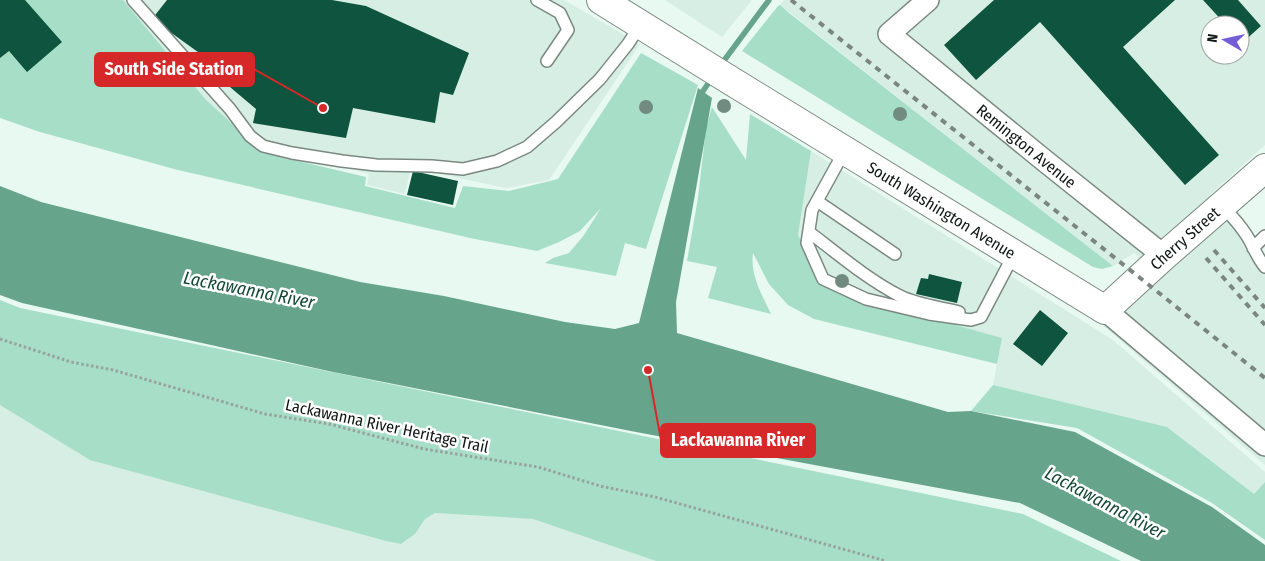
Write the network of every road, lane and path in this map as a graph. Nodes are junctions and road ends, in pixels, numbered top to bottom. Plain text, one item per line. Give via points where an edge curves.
1 (133, 0) edge
2 (538, 0) edge
3 (601, 0) edge
4 (928, 0) edge
5 (641, 24) junction
6 (548, 61) dead end
7 (844, 150) junction
8 (1265, 168) edge
9 (817, 201) junction
10 (1222, 206) junction
11 (809, 232) junction
12 (1265, 236) edge
13 (1253, 248) junction
14 (896, 254) dead end
15 (1014, 254) junction
16 (1164, 256) junction
17 (1265, 266) edge
18 (1105, 310) junction
19 (981, 317) junction
20 (0, 339) edge
21 (1265, 444) edge
22 (886, 561) edge

1 - 5 lane via 250,136 263,146 376,165 463,169 497,161 527,148 600,79
2 - 6 lane via 560,13 568,30
3 - 5 street, South Washington Avenue
4 - 16 street, Remington Avenue via 889,34
5 - 7 street, South Washington Avenue
7 - 9 lane
7 - 15 street, South Washington Avenue
8 - 10 street, Cherry Street
9 - 11 lane via 812,210
9 - 14 lane
10 - 13 lane via 1236,220
10 - 16 street, Cherry Street
11 - 19 lane via 869,277 901,296
11 - 19 lane via 807,243 824,279 866,299 929,314 971,320
12 - 13 lane
13 - 17 lane
15 - 18 street, South Washington Avenue
15 - 19 lane
16 - 18 street, Cherry Street
18 - 21 street, South Washington Avenue
20 - 22 path, Lackawanna River Heritage Trail via 71,362 113,370 265,414 329,424 424,449 538,467 600,486 655,496

